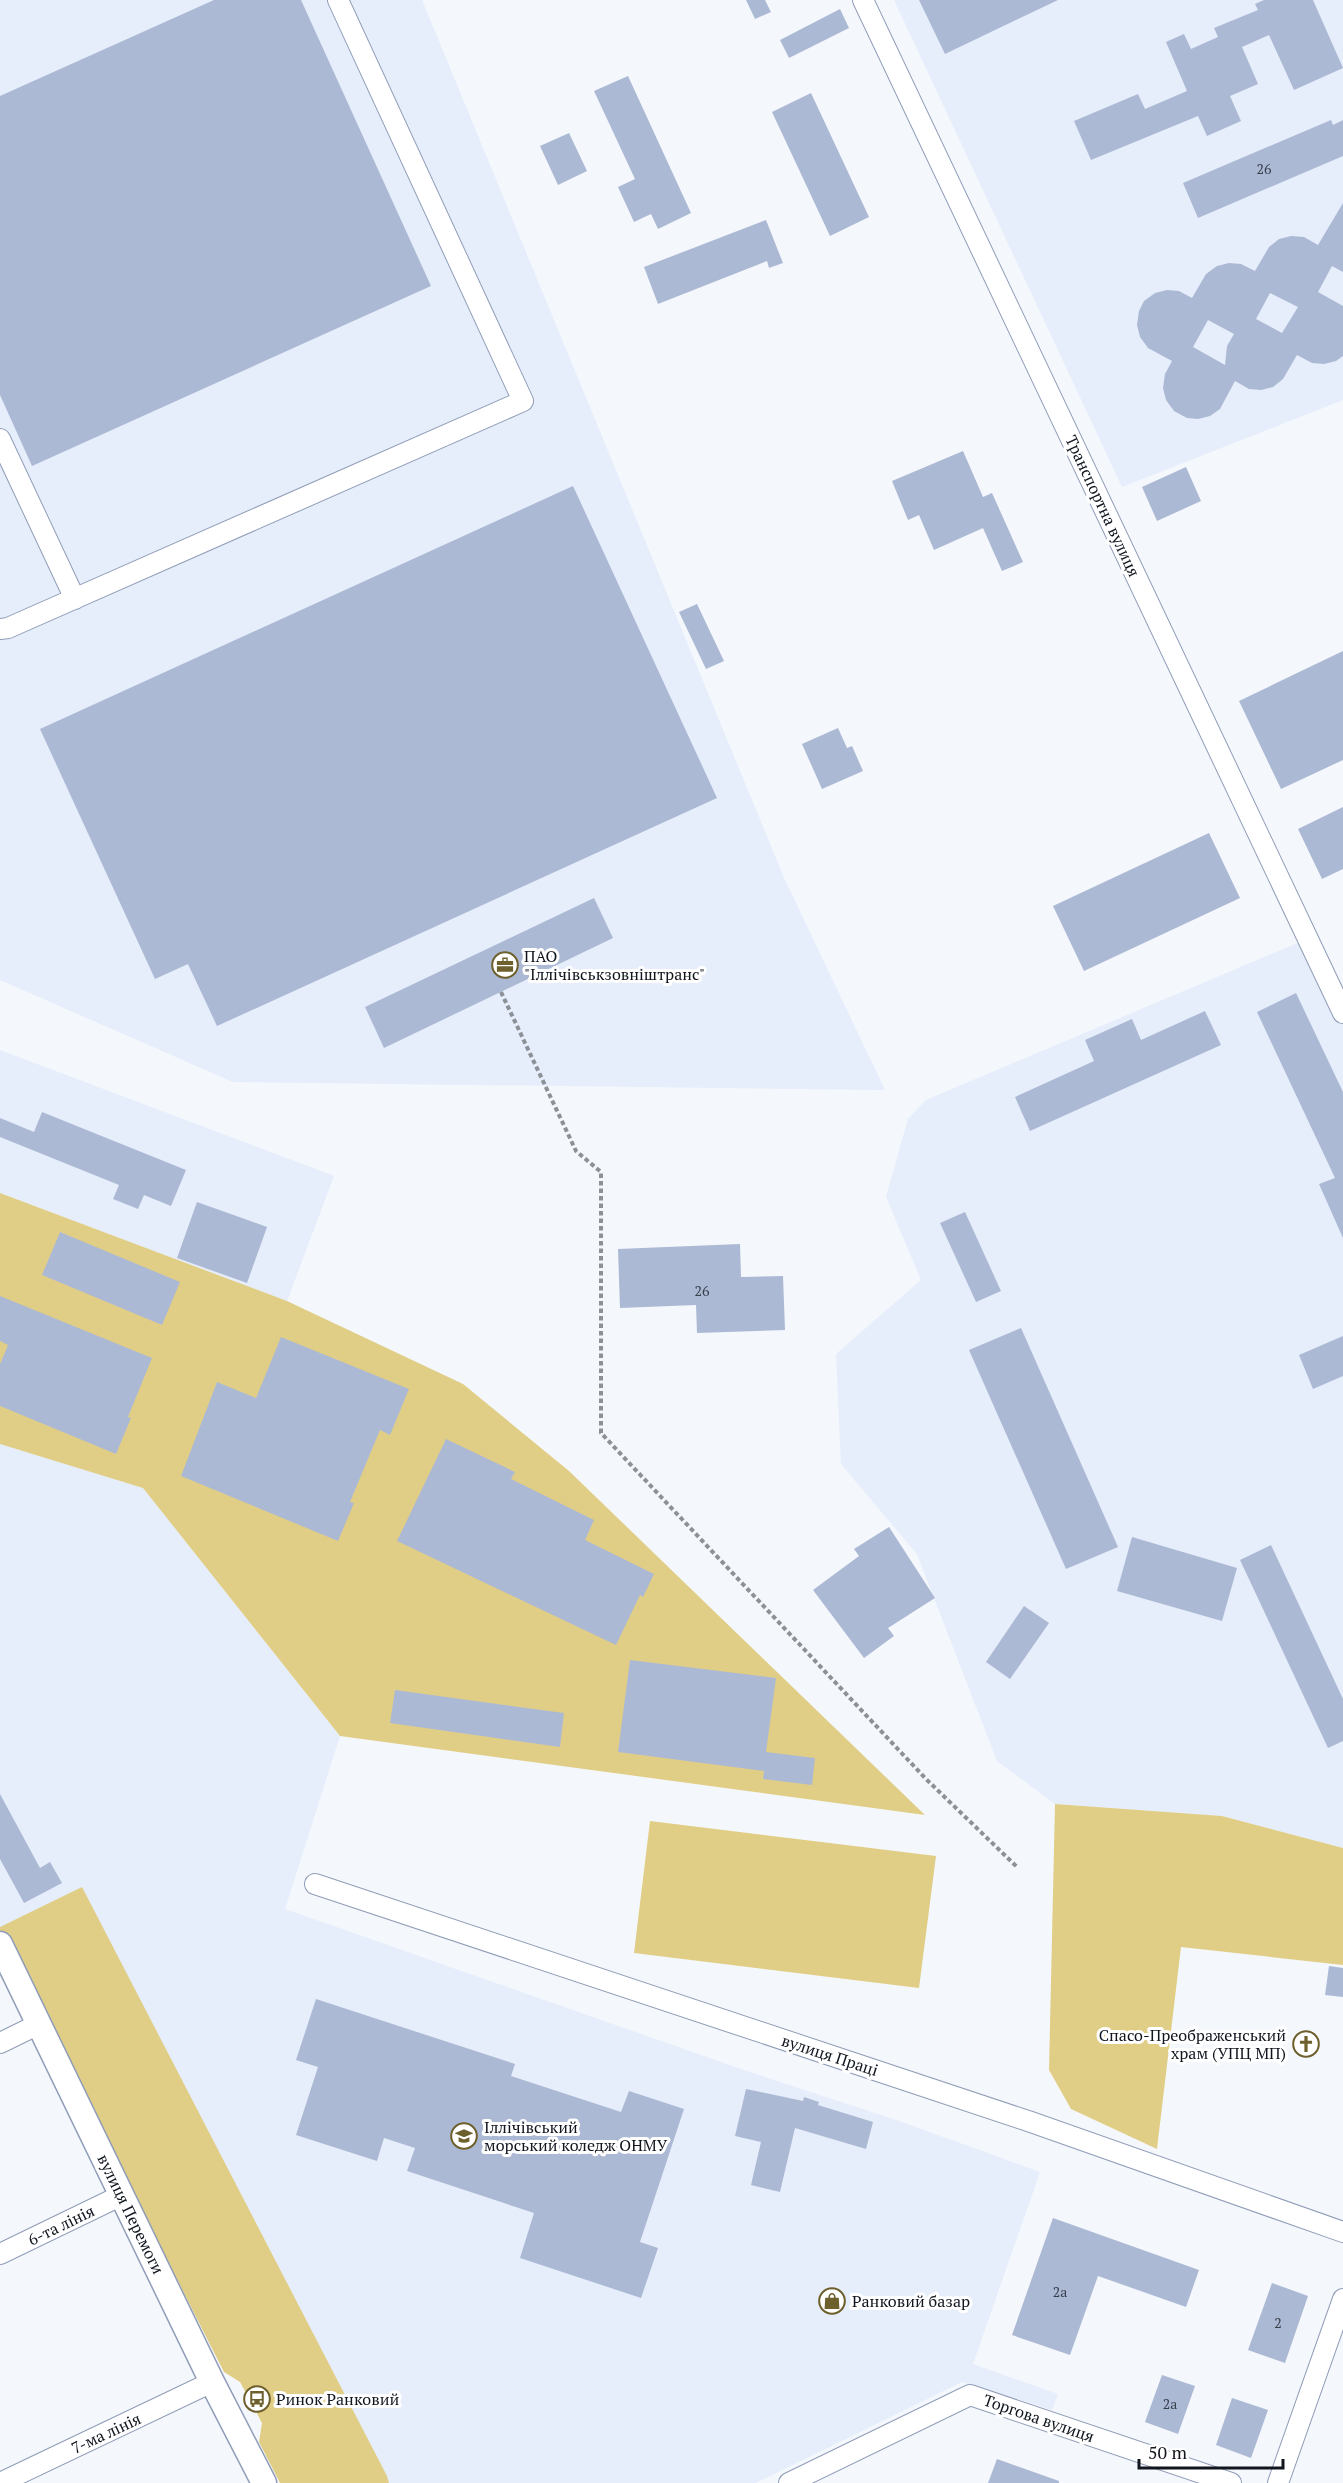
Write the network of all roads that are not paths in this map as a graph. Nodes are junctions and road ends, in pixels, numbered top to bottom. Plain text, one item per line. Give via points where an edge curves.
1 (338, 0) edge
2 (863, 0) edge
3 (0, 439) edge
4 (75, 599) junction
5 (0, 629) edge
6 (1343, 1012) edge
7 (315, 1884) dead end
8 (0, 1944) edge
9 (39, 2024) junction
10 (0, 2043) edge
11 (122, 2195) junction
12 (1343, 2232) edge
13 (0, 2254) edge
14 (1343, 2299) edge
15 (212, 2382) junction
16 (0, 2483) edge
17 (264, 2483) edge
18 (789, 2483) edge
19 (1231, 2483) edge
20 (1278, 2483) edge

1 - 4 street via 523,401
2 - 6 street, Транспортна вулиця
3 - 4 street
4 - 5 street
7 - 12 street, вулиця Праці via 1031,2122
8 - 9 main road, вулиця Перемоги
9 - 10 street
9 - 11 main road, вулиця Перемоги
11 - 13 street, 6-та лінія
11 - 15 main road, вулиця Перемоги
14 - 20 street
15 - 16 street, 7-ма лінія
15 - 17 main road, вулиця Перемоги
18 - 19 street, Торгова вулиця via 970,2395

